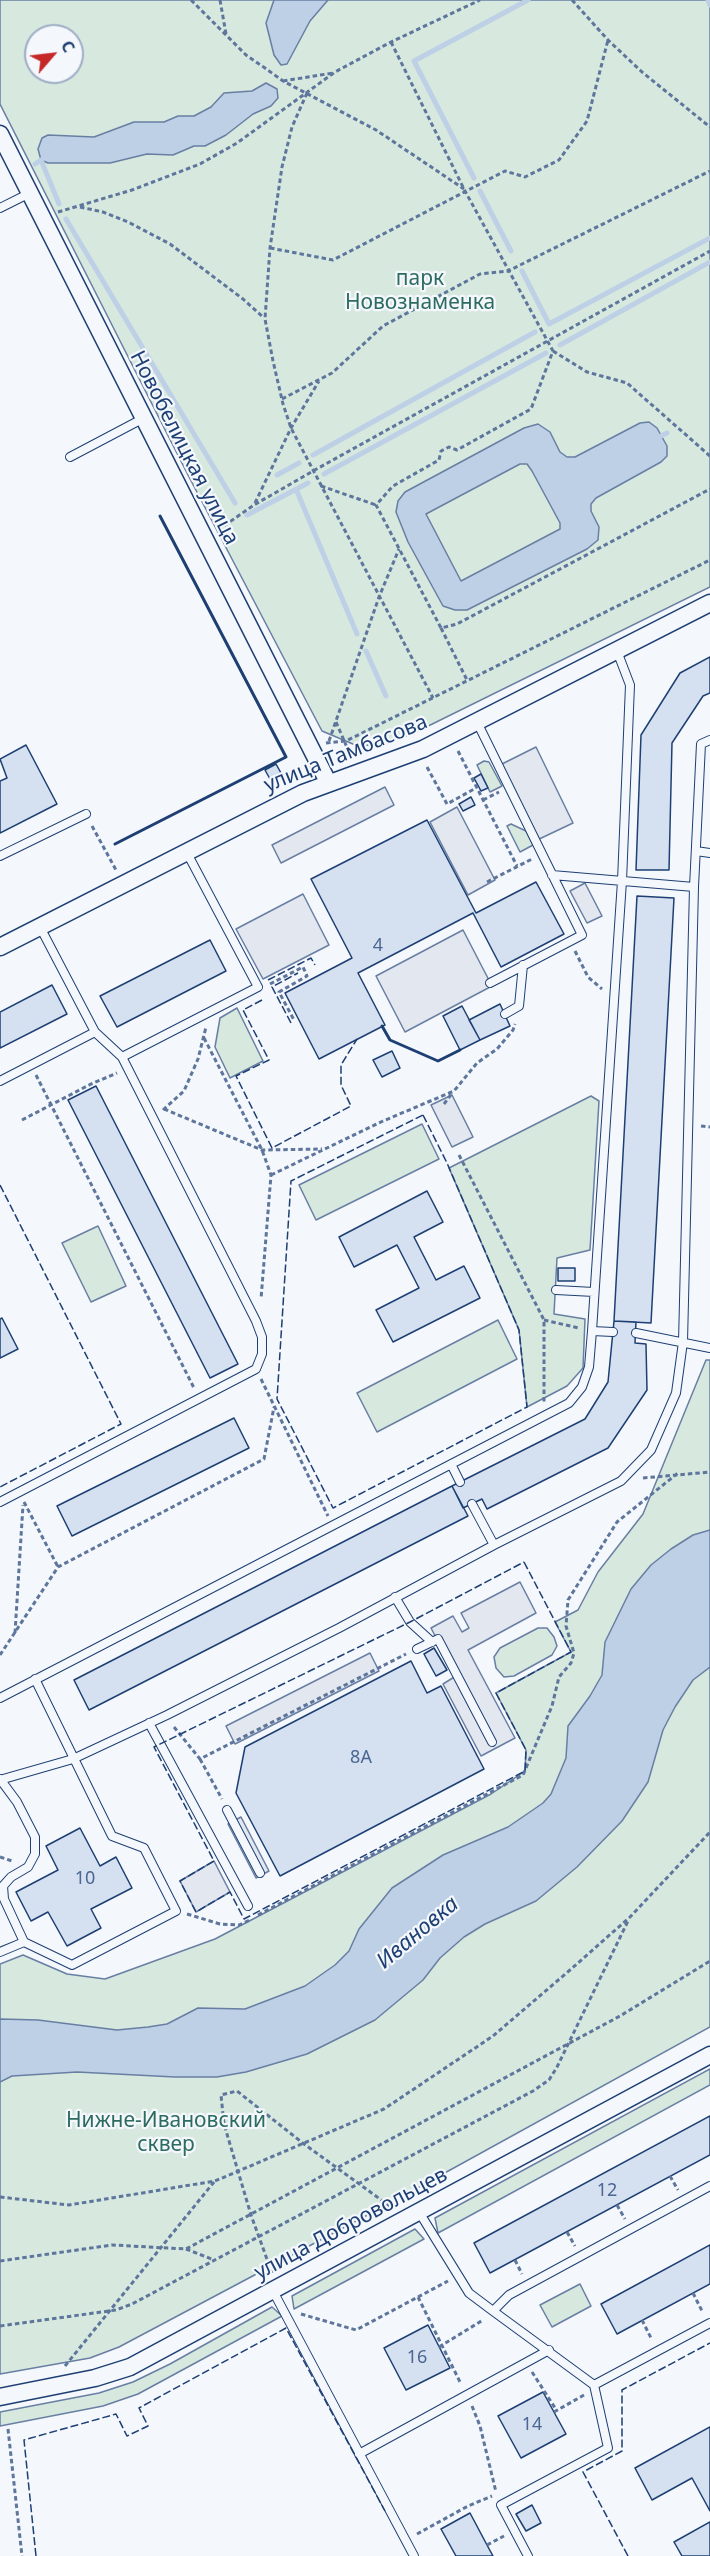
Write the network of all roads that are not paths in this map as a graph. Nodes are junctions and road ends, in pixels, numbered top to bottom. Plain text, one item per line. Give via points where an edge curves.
1 (0, 134) edge
2 (30, 193) junction
3 (0, 208) edge
4 (144, 418) junction
5 (70, 457) dead end
6 (710, 603) edge
7 (617, 651) junction
8 (477, 722) junction
9 (710, 740) edge
10 (328, 782) junction
11 (86, 814) road end
12 (186, 851) junction
13 (696, 851) junction
14 (710, 852) edge
15 (0, 856) edge
16 (552, 875) junction
17 (622, 881) junction
18 (694, 887) junction
19 (40, 927) junction
20 (0, 947) edge
21 (523, 965) junction
22 (490, 983) dead end
23 (505, 1014) dead end
24 (95, 1032) junction
25 (122, 1057) junction
26 (0, 1081) edge
27 (556, 1290) dead end
28 (594, 1292) junction
29 (592, 1331) junction
30 (613, 1332) dead end
31 (636, 1333) dead end
32 (683, 1342) junction
33 (710, 1348) edge
34 (452, 1464) junction
35 (460, 1482) dead end
36 (0, 1502) edge
37 (471, 1504) dead end
38 (494, 1545) junction
39 (395, 1597) junction
40 (432, 1642) junction
41 (417, 1649) road end
42 (35, 1679) junction
43 (0, 1698) edge
44 (149, 1723) junction
45 (492, 1742) dead end
46 (73, 1759) junction
47 (0, 1780) edge
48 (227, 1810) road end
49 (260, 1873) dead end
50 (248, 1906) dead end
51 (24, 1942) junction
52 (0, 1952) edge
53 (710, 2055) edge
54 (710, 2187) edge
55 (419, 2212) junction
56 (273, 2291) junction
57 (493, 2311) junction
58 (709, 2324) edge
59 (549, 2350) junction
60 (594, 2385) junction
61 (0, 2397) edge
62 (359, 2454) junction
63 (414, 2556) edge
64 (528, 2556) edge

1 - 2 street, Новобелицкая улица
2 - 3 lane
2 - 4 street, Новобелицкая улица
4 - 5 lane
4 - 10 street, Новобелицкая улица
6 - 7 street, улица Тамбасова
7 - 8 street, улица Тамбасова
7 - 17 lane via 630,684
8 - 10 street, улица Тамбасова via 423,749
8 - 16 lane
9 - 13 lane via 701,744
10 - 12 street, улица Тамбасова
11 - 15 lane
12 - 19 street, улица Тамбасова
12 - 25 lane via 258,987
13 - 14 lane
13 - 18 lane
16 - 17 lane
16 - 21 lane via 582,935
17 - 18 lane
17 - 28 lane
18 - 32 lane
19 - 20 street, улица Тамбасова
19 - 24 lane
21 - 22 lane
21 - 23 lane via 519,1006
24 - 25 lane
24 - 26 lane
25 - 36 lane via 256,1321 262,1337 262,1354 256,1369
27 - 28 lane
28 - 29 lane
29 - 30 lane
29 - 34 lane via 589,1367 582,1387 568,1403
31 - 32 lane
32 - 33 lane
32 - 38 lane via 676,1394 651,1450 621,1481
34 - 35 lane
34 - 42 lane
37 - 38 lane
38 - 39 lane
39 - 40 lane via 410,1622
39 - 44 lane
40 - 41 lane
40 - 45 lane via 438,1639
42 - 43 lane
42 - 46 lane
44 - 46 lane
44 - 50 lane
46 - 47 lane
46 - 51 lane via 112,1836 144,1848 176,1911 72,1965
47 - 51 lane via 35,1837 35,1854 28,1867 3,1886 4,1899
48 - 49 lane
51 - 52 lane
53 - 55 street, улица Добровольцев
54 - 57 lane via 508,2295
55 - 56 street, улица Добровольцев
55 - 57 lane via 457,2277 469,2293
56 - 61 street, улица Добровольцев via 130,2367
56 - 62 lane
57 - 59 lane
58 - 60 lane
59 - 60 lane
59 - 62 lane
60 - 64 lane via 608,2448 501,2505
62 - 63 lane

